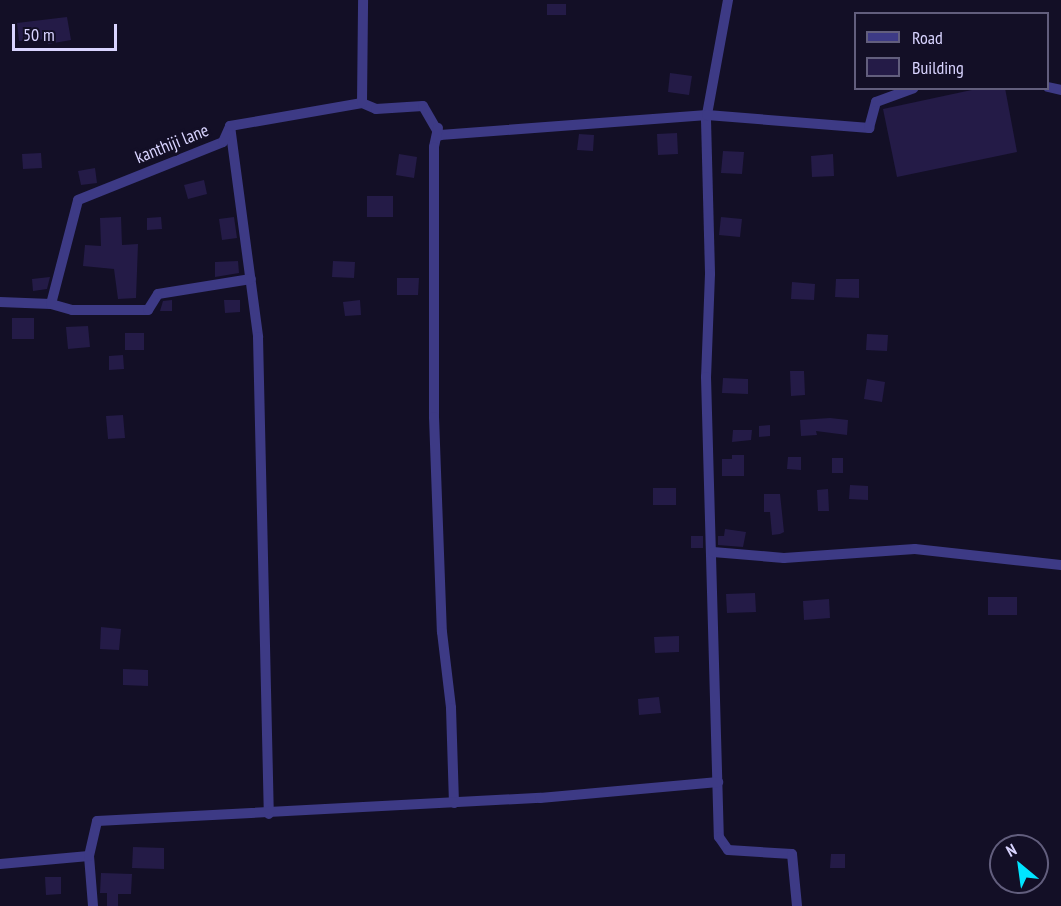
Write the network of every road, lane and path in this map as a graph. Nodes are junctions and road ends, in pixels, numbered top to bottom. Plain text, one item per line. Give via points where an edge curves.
1 (363, 0) edge
2 (728, 0) edge
3 (909, 90) edge
4 (362, 104) junction
5 (707, 115) junction
6 (230, 126) junction
7 (438, 128) junction
8 (251, 279) junction
9 (0, 302) edge
10 (51, 304) junction
11 (713, 552) junction
12 (1061, 565) edge
13 (718, 782) junction
14 (454, 803) junction
15 (269, 814) junction
16 (89, 856) junction
17 (0, 864) edge
18 (93, 906) edge
19 (796, 906) edge

1 - 4 street
2 - 5 street
3 - 5 street via 876,102 869,128
4 - 6 street, kanthiji lane
4 - 7 street, kanthiji lane via 376,109 423,106
5 - 7 street via 440,135
5 - 11 street via 710,274 706,377
6 - 8 street
6 - 10 street, kanthiji lane via 223,141 78,200
7 - 14 street via 434,159 434,417 442,632 451,708
8 - 10 street via 158,294 148,310 72,310
8 - 15 street via 258,337 265,512
9 - 10 street
11 - 12 street via 784,558 915,549
11 - 13 street
13 - 14 street
13 - 19 street via 719,837 728,850 792,854
14 - 15 street
15 - 16 street via 98,821
16 - 17 street
16 - 18 street

